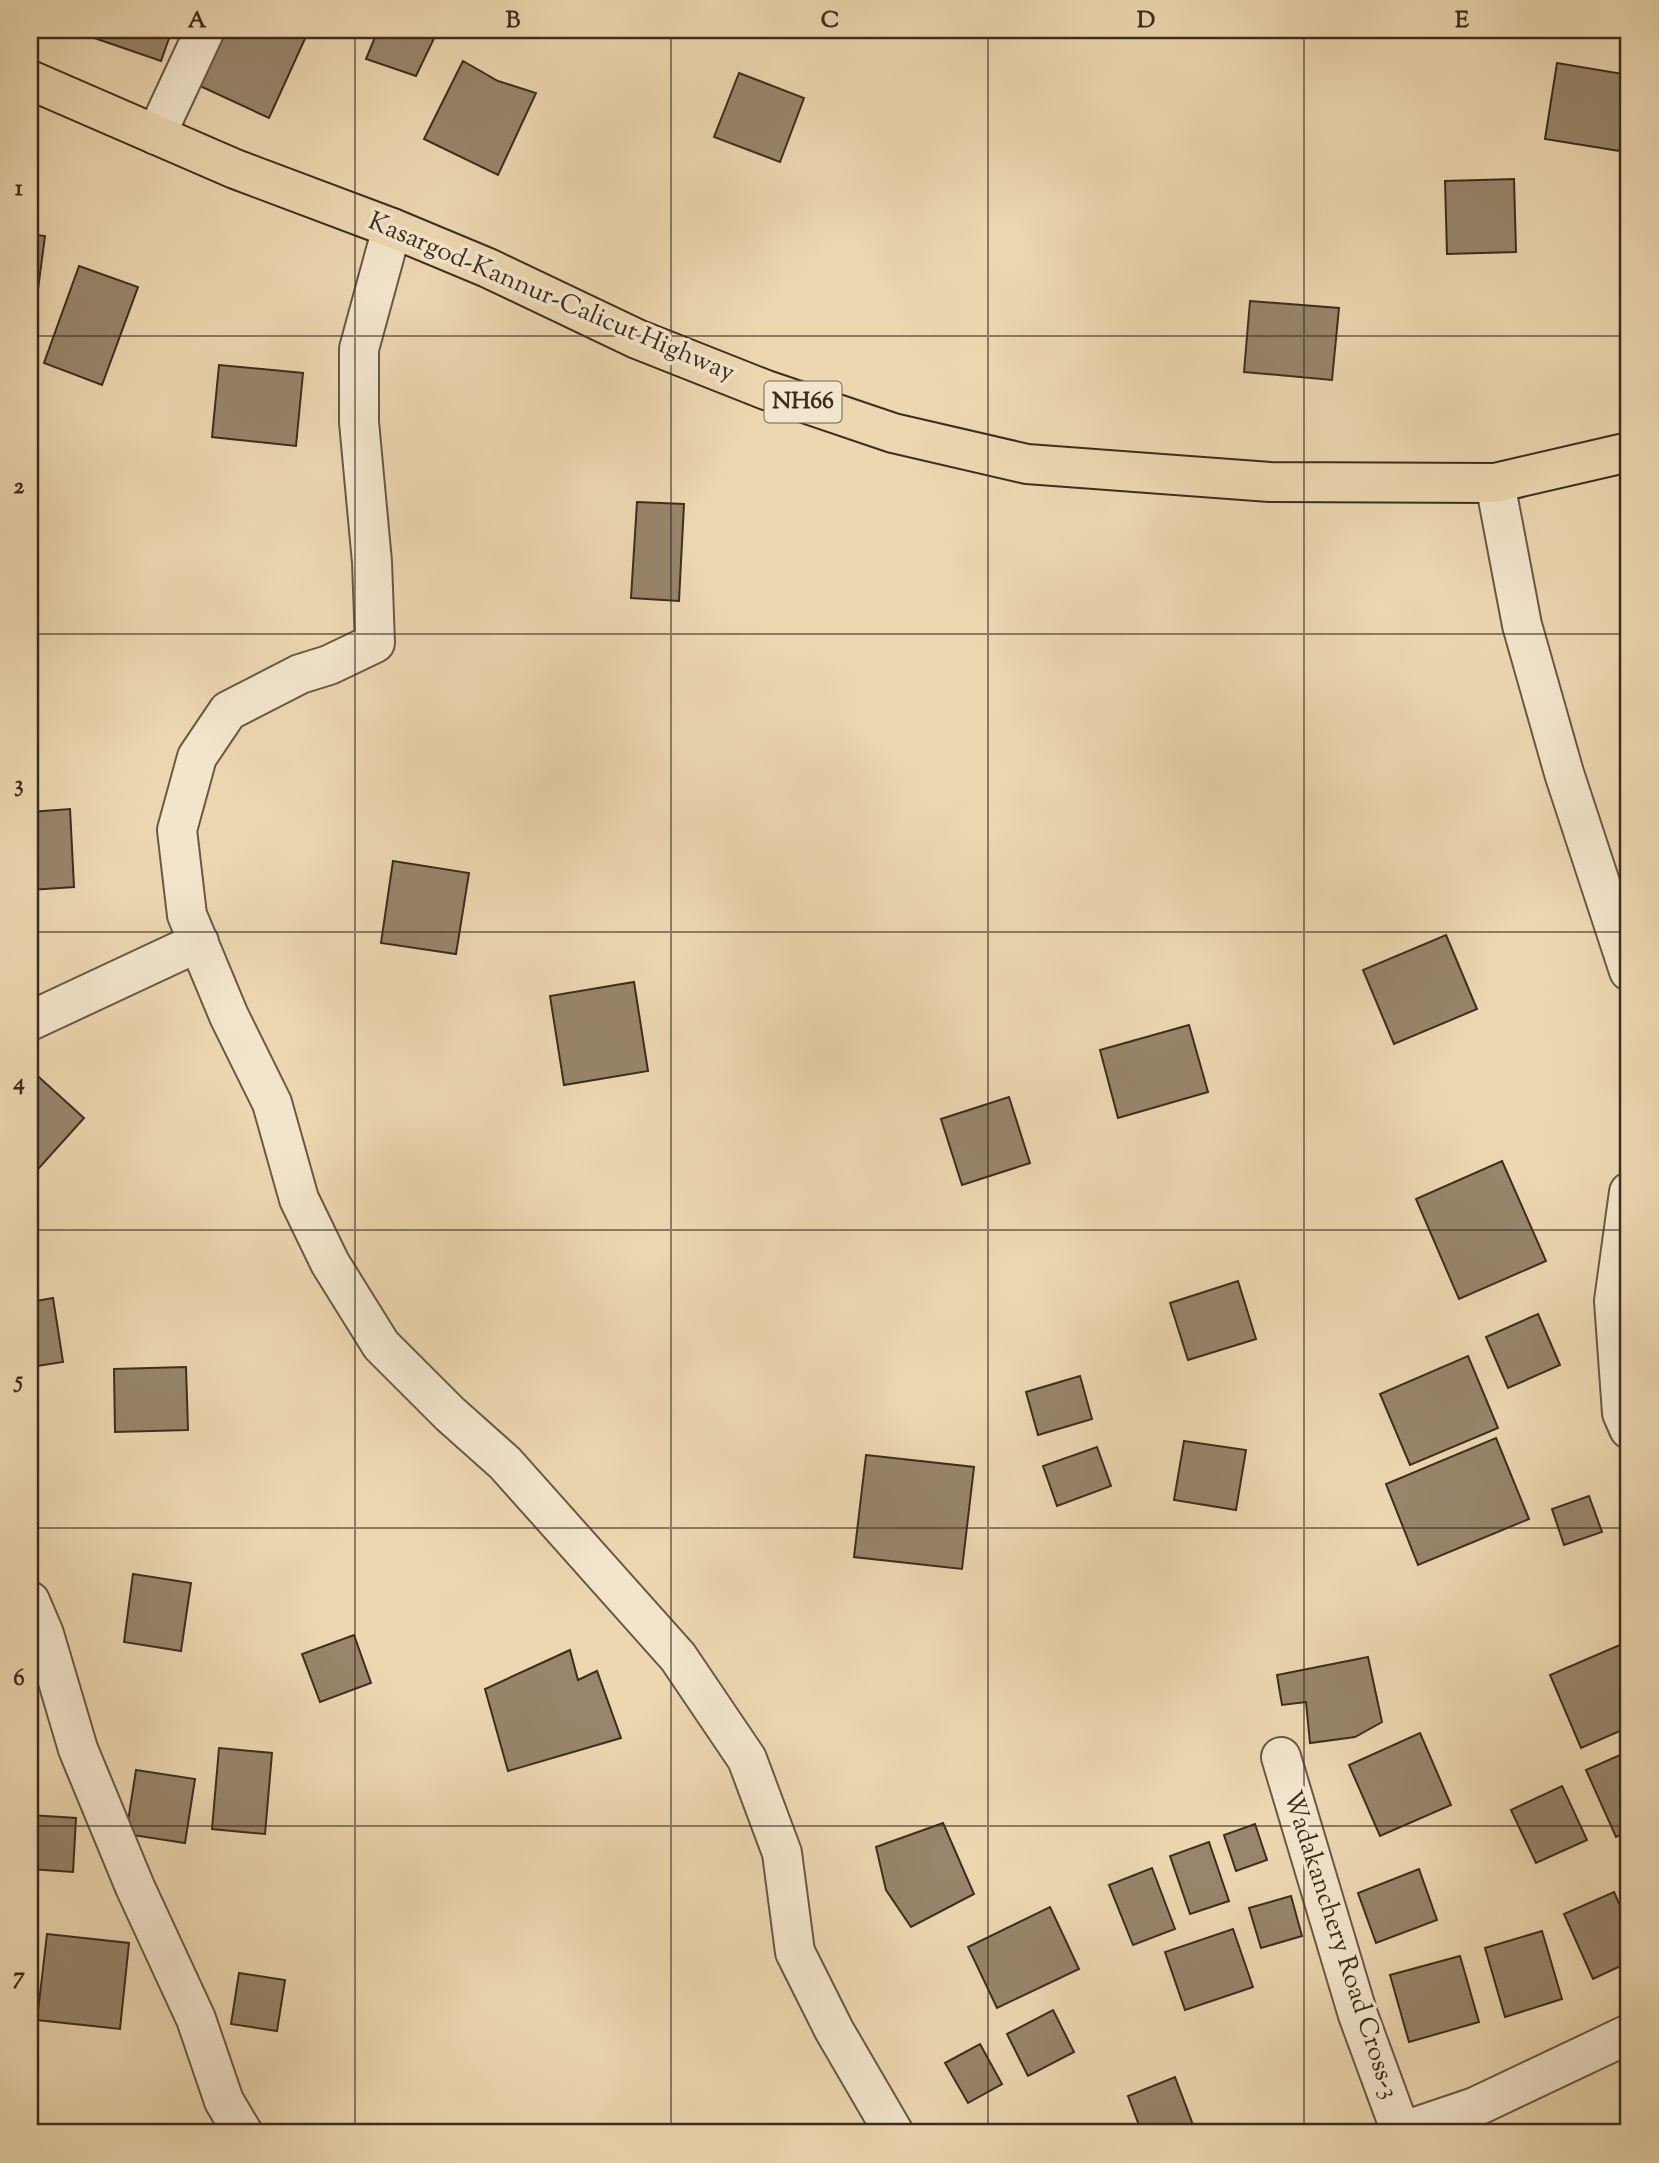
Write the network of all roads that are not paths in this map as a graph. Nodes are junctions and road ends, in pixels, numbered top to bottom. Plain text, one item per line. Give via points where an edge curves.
1 (205, 30) edge
2 (30, 80) edge
3 (156, 135) junction
4 (391, 228) junction
5 (1629, 452) edge
6 (1495, 483) junction
7 (199, 943) junction
8 (1629, 971) edge
9 (30, 1021) edge
10 (1629, 1192) edge
11 (1627, 1417) edge
12 (30, 1601) edge
13 (1282, 1757) dead end
14 (1629, 2034) edge
15 (243, 2133) edge
16 (894, 2133) edge
17 (1399, 2133) edge

1 - 3 street
2 - 3 highway, Kasargod-Kannur-Calicut Highway / NH66
3 - 4 highway, Kasargod-Kannur-Calicut Highway / NH66
4 - 6 highway, Kasargod-Kannur-Calicut Highway / NH66 via 637,339 766,390 893,433 1000,458 1027,464 1270,482
4 - 7 street via 359,349 359,422 375,643 300,674 229,711 197,757 177,830 187,915
5 - 6 highway, Kasargod-Kannur-Calicut Highway / NH66
6 - 8 street via 1526,639
7 - 9 street
7 - 16 street via 272,1104 299,1199 330,1263 381,1345 505,1463 678,1657 747,1759 782,1853 795,1952
10 - 11 street via 1614,1301
12 - 15 street via 78,1749 195,2019 224,2101
13 - 17 street, Wadakanchery Road Cross-3 via 1358,2015
14 - 17 street via 1475,2107

